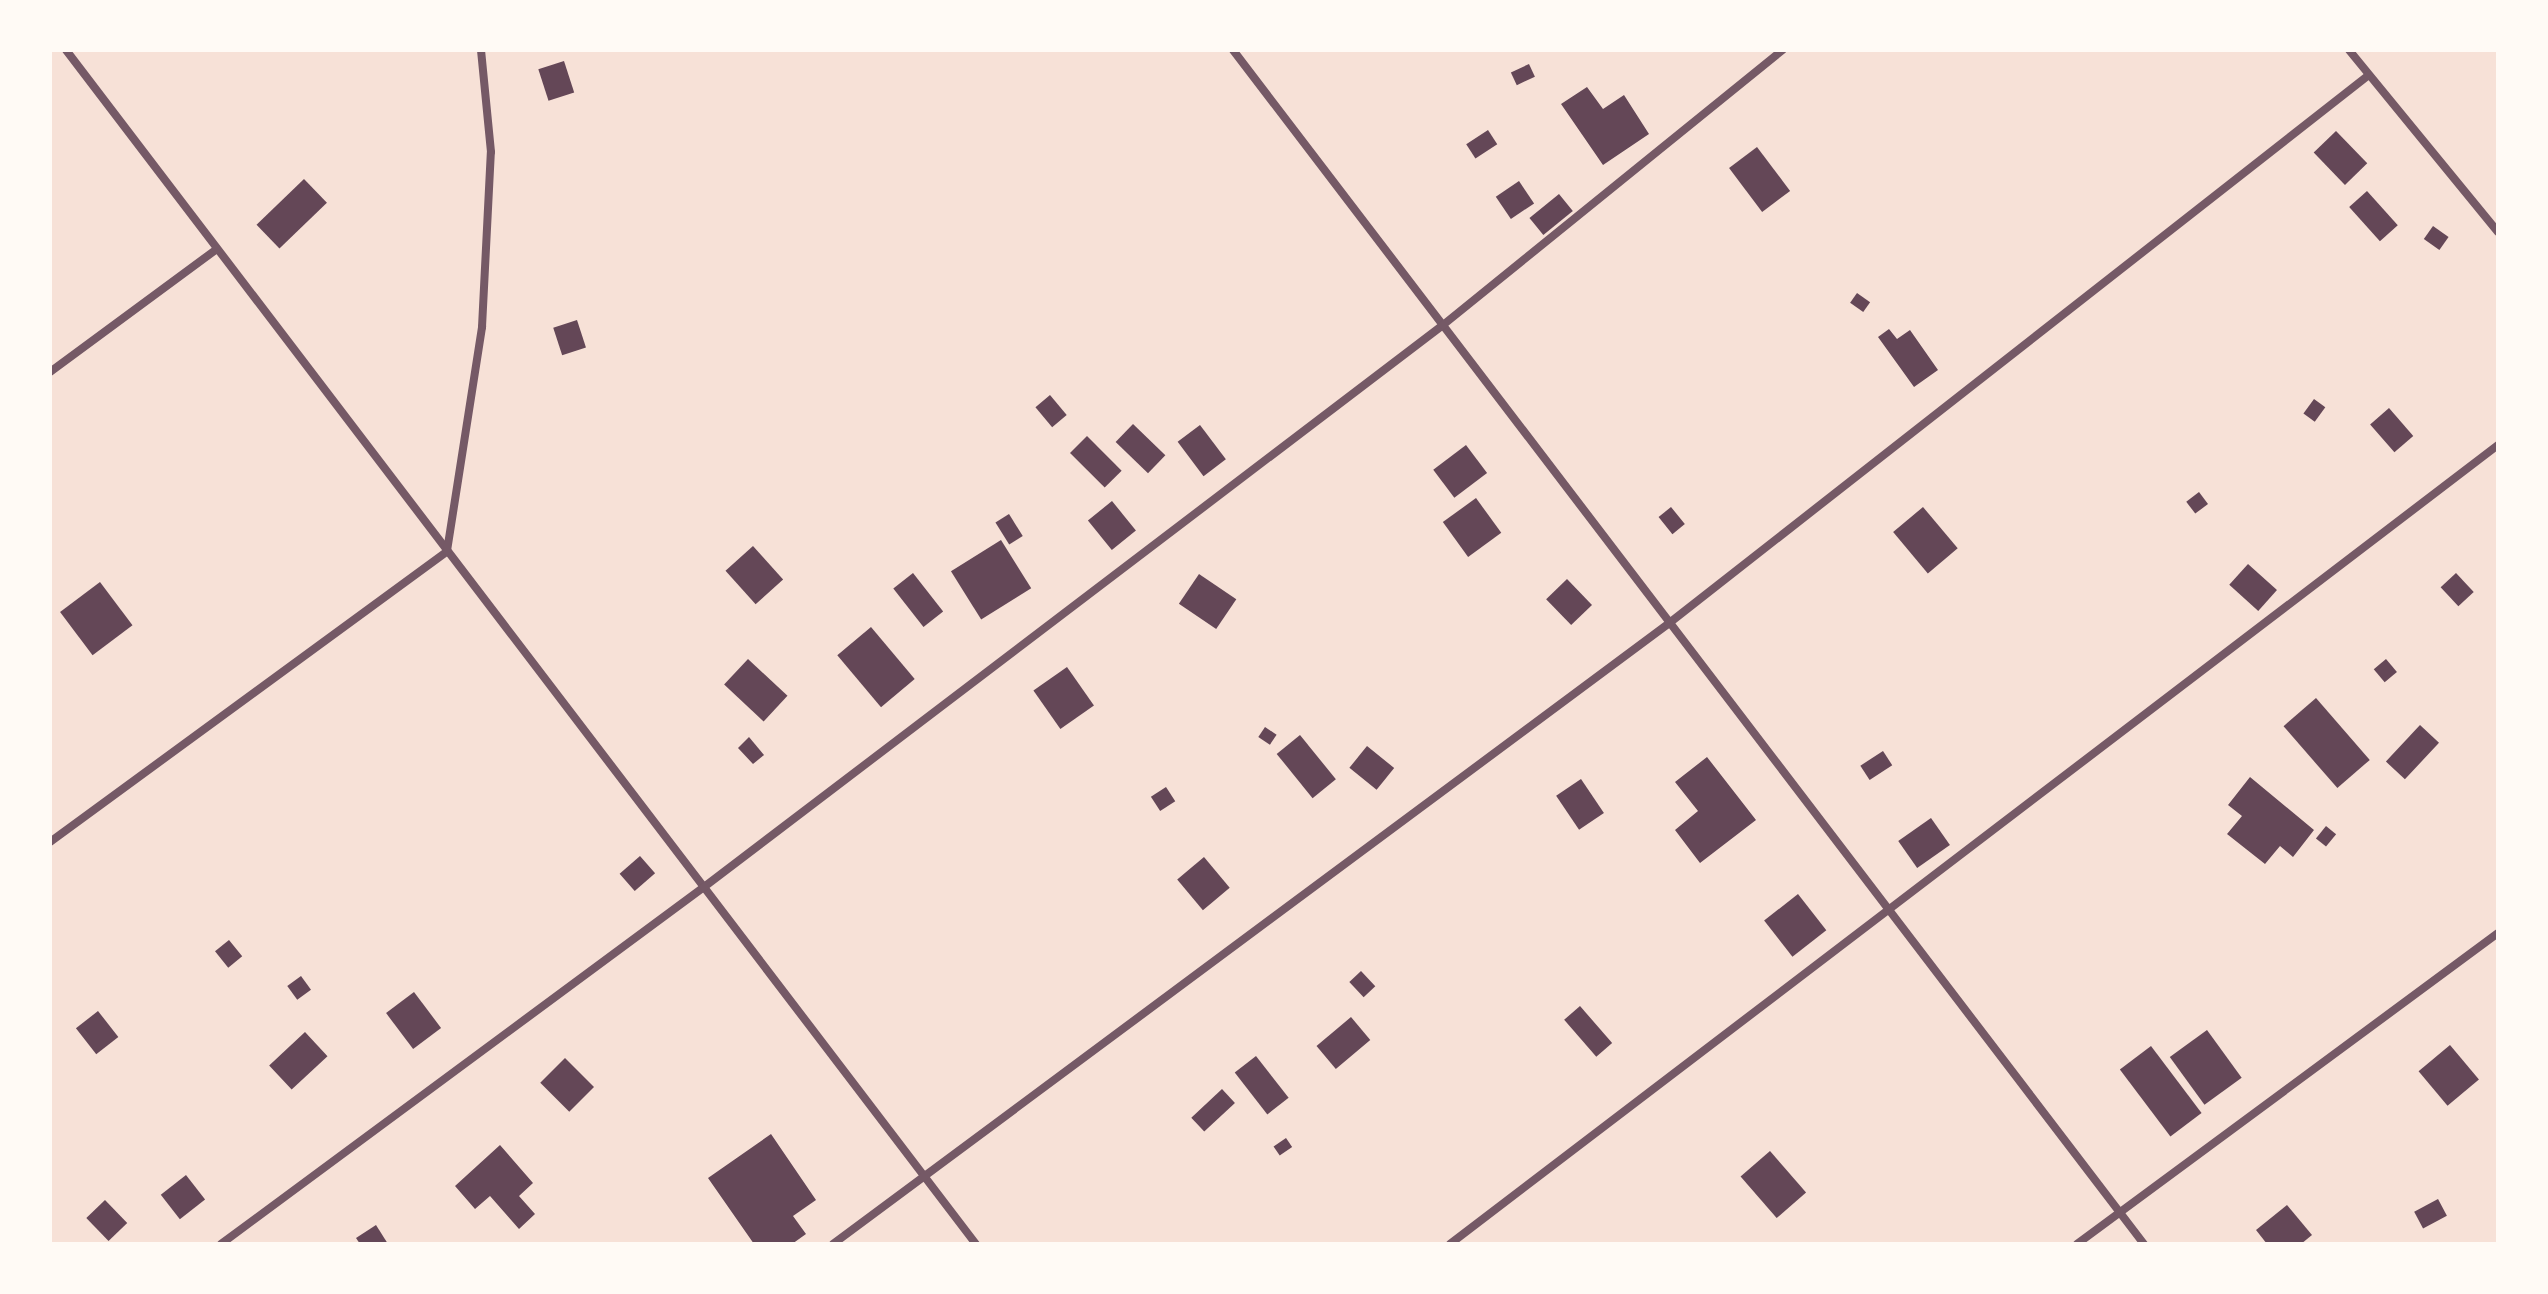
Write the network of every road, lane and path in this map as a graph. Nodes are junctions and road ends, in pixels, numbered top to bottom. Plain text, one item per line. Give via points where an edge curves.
1 (66, 50) edge
2 (481, 50) edge
3 (1233, 50) edge
4 (1783, 50) edge
5 (2349, 50) edge
6 (2369, 75) junction
7 (2498, 232) edge
8 (217, 249) junction
9 (1443, 325) junction
10 (50, 372) edge
11 (2498, 445) edge
12 (447, 551) junction
13 (1668, 624) junction
14 (50, 842) edge
15 (704, 887) junction
16 (1889, 909) junction
17 (2498, 933) edge
18 (925, 1178) junction
19 (2120, 1213) junction
20 (221, 1244) edge
21 (833, 1244) edge
22 (976, 1244) edge
23 (1450, 1244) edge
24 (2077, 1244) edge
25 (2144, 1244) edge

1 - 8 street
2 - 12 street via 491,152 482,327
3 - 9 street
4 - 9 street
5 - 6 street
6 - 7 street
6 - 13 street
8 - 10 street
8 - 12 street
9 - 13 street
9 - 15 street
11 - 16 street
12 - 14 street
12 - 15 street
13 - 16 street
13 - 18 street
15 - 18 street
15 - 20 street
16 - 19 street
16 - 23 street
17 - 19 street
18 - 21 street
18 - 22 street
19 - 24 street
19 - 25 street

